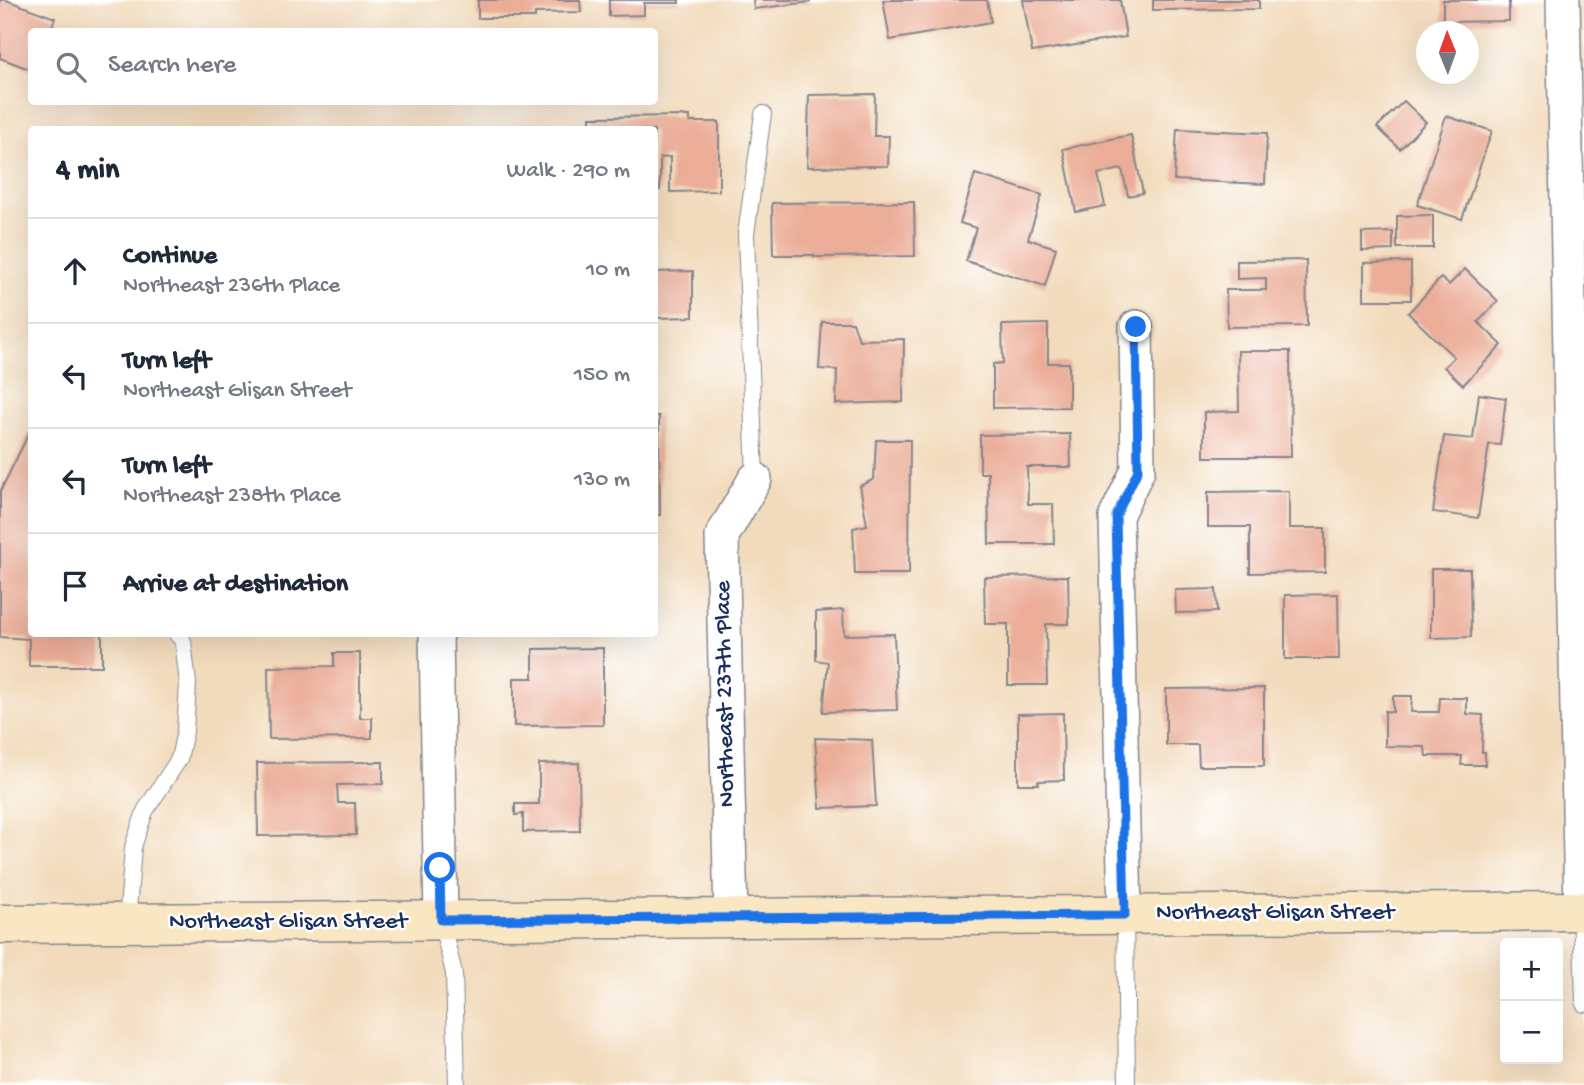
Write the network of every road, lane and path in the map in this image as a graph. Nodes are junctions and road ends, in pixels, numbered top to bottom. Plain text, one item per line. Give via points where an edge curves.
1 (1563, 0) edge
2 (763, 114) dead end
3 (1576, 313) edge
4 (1136, 327) dead end
5 (755, 479) joint
6 (180, 637) edge
7 (436, 637) edge
8 (1583, 911) edge
9 (1125, 915) junction
10 (732, 918) junction
11 (441, 920) junction
12 (127, 923) junction
13 (0, 924) edge
14 (1584, 1004) edge
15 (457, 1085) edge
16 (1127, 1085) edge

1 - 3 street
2 - 5 lane via 746,234
3 - 8 street
4 - 9 street via 1138,470 1116,516
5 - 10 street, Northeast 237th Place via 722,536
6 - 12 lane via 188,684 185,731 179,759 145,811 133,848
7 - 11 street
8 - 9 main road, Northeast Glisan Street
8 - 14 lane
9 - 10 main road, Northeast Glisan Street
9 - 16 lane
10 - 11 main road, Northeast Glisan Street
11 - 12 main road, Northeast Glisan Street
11 - 15 lane via 454,973
12 - 13 main road, Northeast Glisan Street

